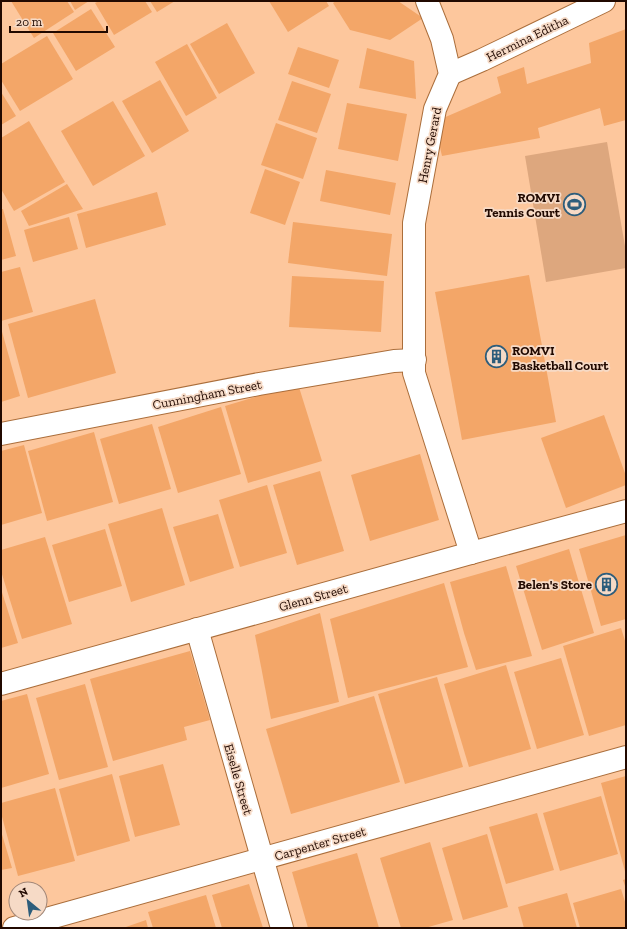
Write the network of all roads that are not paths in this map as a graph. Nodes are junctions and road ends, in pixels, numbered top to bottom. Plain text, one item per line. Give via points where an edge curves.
1 (427, 1) edge
2 (604, 1) edge
3 (450, 74) junction
4 (415, 360) junction
5 (1, 434) edge
6 (626, 511) edge
7 (471, 553) junction
8 (197, 629) junction
9 (1, 684) edge
10 (626, 757) edge
11 (262, 859) junction
12 (14, 928) edge
13 (282, 928) edge

1 - 3 street via 442,39
2 - 3 street, Hermina Editha
3 - 4 street, Henry Gerard via 435,109 414,223
4 - 5 street, Cunningham Street via 394,361 259,384
4 - 7 street via 414,373
6 - 7 street, Glenn Street
7 - 8 street, Glenn Street
8 - 9 street, Glenn Street
8 - 11 street, Eiselle Street
10 - 11 street, Carpenter Street
11 - 12 street, Carpenter Street
11 - 13 street, Eiselle Street

